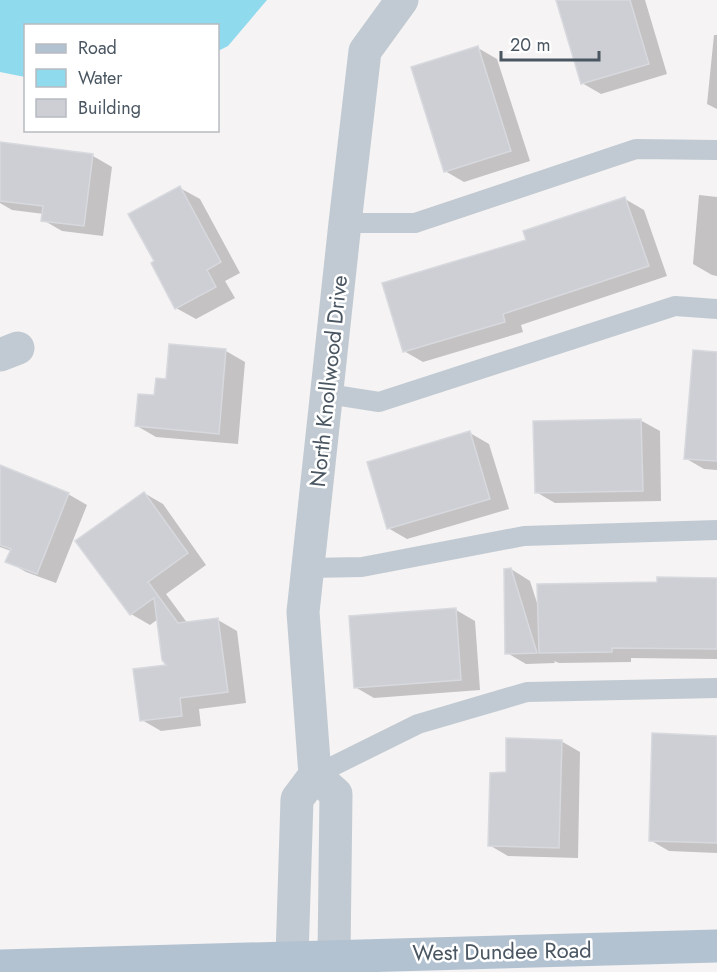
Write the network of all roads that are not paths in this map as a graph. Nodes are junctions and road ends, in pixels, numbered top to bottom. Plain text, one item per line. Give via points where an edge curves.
1 (402, 0) edge
2 (717, 150) edge
3 (345, 223) junction
4 (717, 309) edge
5 (328, 394) junction
6 (717, 530) edge
7 (309, 568) junction
8 (717, 688) edge
9 (315, 774) junction
10 (717, 946) edge
11 (334, 955) junction
12 (292, 957) junction
13 (0, 966) edge

1 - 3 street, North Knollwood Drive via 365,51
2 - 3 lane via 636,149 415,223
3 - 5 street, North Knollwood Drive
4 - 5 lane via 675,306 379,402
5 - 7 street, North Knollwood Drive
6 - 7 lane via 524,536 362,567
7 - 9 street, North Knollwood Drive via 303,612
8 - 9 lane via 528,692 418,724
9 - 11 street via 336,794
9 - 12 street via 297,799
10 - 11 main road, West Dundee Road
11 - 12 main road, West Dundee Road
12 - 13 main road, West Dundee Road

